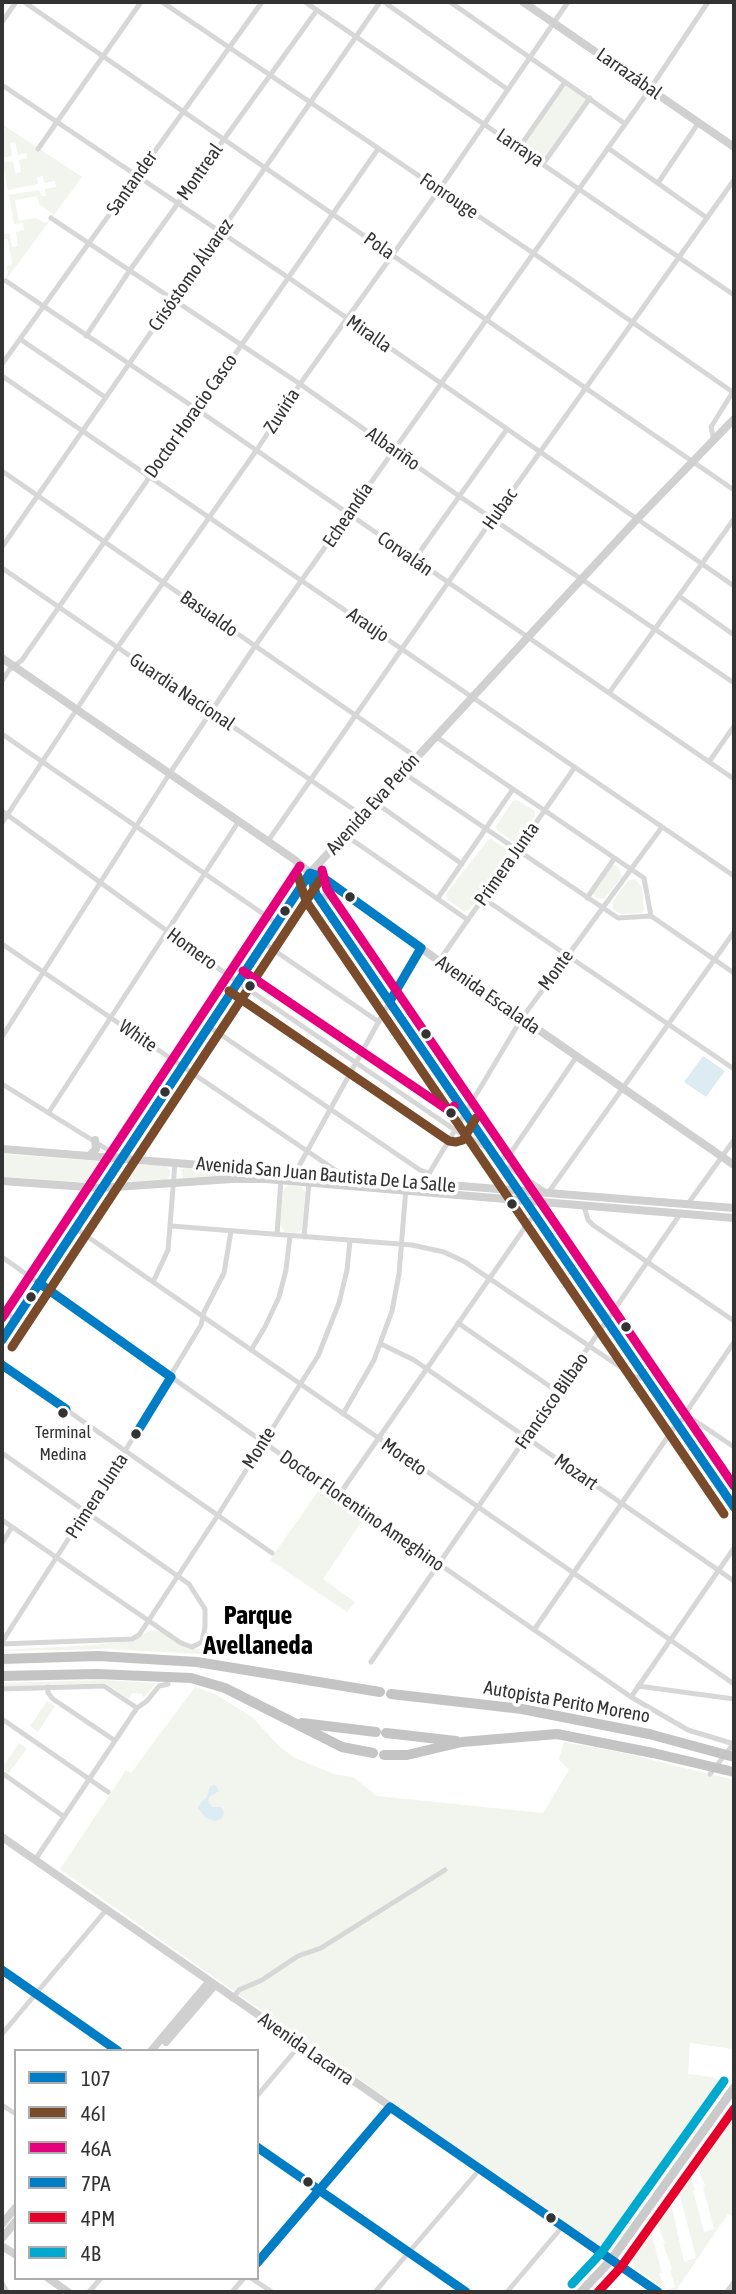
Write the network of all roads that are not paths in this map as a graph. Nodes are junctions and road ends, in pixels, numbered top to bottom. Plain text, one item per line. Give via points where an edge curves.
1 (16, 2) edge
2 (24, 2) edge
3 (141, 2) edge
4 (162, 2) edge
5 (262, 2) edge
6 (305, 2) edge
7 (382, 2) edge
8 (450, 2) edge
9 (523, 2) edge
10 (568, 2) edge
11 (708, 2) edge
12 (317, 10) junction
13 (2, 22) edge
14 (554, 23) junction
15 (355, 36) junction
16 (229, 48) junction
17 (102, 57) junction
18 (529, 57) junction
19 (268, 75) junction
20 (565, 82) junction
21 (2, 85) edge
22 (507, 89) junction
23 (650, 89) junction
24 (590, 99) junction
25 (310, 103) junction
26 (182, 112) junction
27 (56, 121) junction
28 (699, 122) junction
29 (484, 123) junction
30 (624, 123) junction
31 (223, 140) junction
32 (734, 147) edge
33 (519, 148) junction
34 (608, 148) junction
35 (38, 149) dead end
36 (377, 149) junction
37 (543, 164) junction
38 (265, 167) junction
39 (138, 177) junction
40 (734, 180) edge
41 (658, 183) junction
42 (579, 188) junction
43 (439, 190) junction
44 (177, 204) junction
45 (333, 213) junction
46 (51, 218) dead end
47 (707, 218) junction
48 (221, 233) junction
49 (90, 243) junction
50 (533, 253) junction
51 (392, 255) junction
52 (678, 257) junction
53 (130, 270) junction
54 (289, 278) junction
55 (6, 281) dead end
56 (734, 295) edge
57 (173, 298) junction
58 (43, 307) junction
59 (348, 319) junction
60 (485, 320) junction
61 (633, 323) junction
62 (86, 336) junction
63 (20, 339) junction
64 (241, 345) junction
65 (2, 364) edge
66 (129, 364) junction
67 (2, 376) edge
68 (300, 384) junction
69 (440, 384) junction
70 (586, 387) junction
71 (734, 392) edge
72 (105, 397) junction
73 (195, 408) junction
74 (734, 419) edge
75 (507, 429) junction
76 (83, 430) junction
77 (713, 442) junction
78 (393, 449) junction
79 (256, 451) junction
80 (541, 451) junction
81 (693, 462) junction
82 (2, 471) edge
83 (149, 475) junction
84 (734, 489) edge
85 (36, 495) junction
86 (459, 496) junction
87 (349, 515) junction
88 (209, 516) junction
89 (493, 518) junction
90 (638, 518) junction
91 (734, 519) edge
92 (104, 540) junction
93 (2, 547) edge
94 (414, 560) junction
95 (701, 564) junction
96 (2, 568) edge
97 (303, 580) junction
98 (582, 580) junction
99 (164, 581) junction
100 (448, 584) junction
101 (734, 586) edge
102 (679, 596) junction
103 (58, 607) junction
104 (655, 629) junction
105 (734, 635) edge
106 (528, 638) junction
107 (255, 646) junction
108 (117, 648) junction
109 (402, 648) junction
110 (2, 658) edge
111 (14, 666) junction
112 (2, 681) edge
113 (734, 683) edge
114 (608, 693) junction
115 (472, 698) junction
116 (76, 708) junction
117 (212, 712) junction
118 (355, 715) junction
119 (734, 726) edge
120 (2, 734) edge
121 (435, 736) junction
122 (416, 757) junction
123 (41, 761) junction
124 (709, 762) junction
125 (575, 767) junction
126 (402, 772) junction
127 (170, 773) junction
128 (734, 779) edge
129 (311, 780) junction
130 (513, 789) junction
131 (376, 803) junction
132 (544, 810) junction
133 (5, 813) edge
134 (363, 816) junction
135 (239, 821) junction
136 (2, 824) edge
137 (135, 826) junction
138 (662, 827) junction
139 (486, 829) junction
140 (345, 835) junction
141 (268, 841) junction
142 (517, 850) junction
143 (614, 859) junction
144 (462, 864) junction
145 (630, 869) junction
146 (310, 873) junction
147 (204, 874) junction
148 (734, 876) edge
149 (100, 883) junction
150 (336, 887) junction
151 (438, 898) junction
152 (483, 898) junction
153 (587, 898) junction
154 (321, 900) junction
155 (602, 908) junction
156 (652, 916) junction
157 (468, 920) junction
158 (275, 922) junction
159 (166, 930) junction
160 (734, 932) edge
161 (262, 942) junction
162 (2, 944) edge
163 (421, 948) junction
164 (567, 955) junction
165 (715, 959) junction
166 (439, 961) junction
167 (43, 972) junction
168 (734, 973) edge
169 (236, 981) junction
170 (390, 1001) junction
171 (109, 1017) junction
172 (522, 1018) junction
173 (379, 1021) junction
174 (667, 1024) junction
175 (208, 1026) junction
176 (2, 1037) edge
177 (577, 1056) junction
178 (356, 1063) junction
179 (181, 1066) junction
180 (734, 1069) edge
181 (2, 1083) edge
182 (622, 1088) junction
183 (330, 1109) junction
184 (49, 1112) junction
185 (465, 1112) junction
186 (455, 1130) junction
187 (95, 1140) junction
188 (734, 1140) edge
189 (2, 1149) edge
190 (492, 1150) junction
191 (306, 1152) junction
192 (90, 1155) junction
193 (722, 1157) junction
194 (121, 1158) junction
195 (175, 1163) junction
196 (501, 1164) junction
197 (734, 1165) edge
198 (420, 1170) junction
199 (429, 1173) junction
200 (294, 1176) junction
201 (344, 1176) junction
202 (281, 1180) junction
203 (2, 1181) edge
204 (309, 1182) junction
205 (174, 1183) junction
206 (413, 1184) junction
207 (101, 1188) junction
208 (519, 1190) junction
209 (548, 1194) junction
210 (526, 1201) junction
211 (585, 1201) junction
212 (687, 1205) junction
213 (734, 1209) edge
214 (535, 1213) junction
215 (681, 1214) junction
216 (734, 1218) edge
217 (171, 1226) junction
218 (75, 1228) junction
219 (232, 1231) junction
220 (277, 1234) junction
221 (290, 1236) junction
222 (304, 1237) junction
223 (350, 1241) junction
224 (402, 1245) junction
225 (2, 1257) edge
226 (648, 1262) junction
227 (489, 1278) junction
228 (153, 1282) junction
229 (39, 1283) junction
230 (2, 1310) edge
231 (203, 1317) junction
232 (15, 1320) junction
233 (607, 1320) junction
234 (734, 1321) edge
235 (458, 1323) junction
236 (2, 1340) edge
237 (734, 1342) edge
238 (381, 1344) junction
239 (589, 1347) junction
240 (251, 1350) junction
241 (2, 1365) edge
242 (426, 1368) junction
243 (171, 1377) junction
244 (647, 1379) junction
245 (300, 1384) junction
246 (558, 1392) junction
247 (343, 1414) junction
248 (681, 1420) junction
249 (526, 1437) junction
250 (378, 1438) junction
251 (263, 1442) junction
252 (734, 1446) edge
253 (125, 1451) junction
254 (2, 1453) edge
255 (338, 1495) junction
256 (622, 1503) junction
257 (477, 1507) junction
258 (734, 1507) edge
259 (86, 1512) junction
260 (218, 1515) junction
261 (2, 1520) edge
262 (12, 1527) junction
263 (2, 1543) edge
264 (734, 1548) edge
265 (272, 1553) dead end
266 (56, 1558) junction
267 (439, 1564) junction
268 (719, 1570) junction
269 (573, 1573) junction
270 (178, 1576) junction
271 (734, 1581) edge
272 (148, 1622) junction
273 (534, 1630) junction
274 (670, 1640) junction
275 (2, 1643) edge
276 (2, 1659) edge
277 (371, 1662) dead end
278 (2, 1676) edge
279 (168, 1684) dead end
280 (734, 1684) edge
281 (638, 1686) junction
282 (48, 1687) junction
283 (2, 1689) edge
284 (631, 1697) junction
285 (734, 1699) edge
286 (137, 1708) junction
287 (2, 1719) edge
288 (292, 1722) junction
289 (114, 1740) junction
290 (462, 1742) junction
291 (734, 1744) edge
292 (734, 1757) edge
293 (734, 1772) edge
294 (2, 1773) edge
295 (710, 1774) dead end
296 (88, 1779) junction
297 (108, 1792) dead end
298 (63, 1816) junction
299 (3, 1839) edge
300 (35, 1860) junction
301 (445, 1870) dead end
302 (107, 1909) junction
303 (2, 1970) edge
304 (211, 1984) junction
305 (36, 1994) junction
306 (232, 1998) junction
307 (2, 2034) edge
308 (300, 2045) junction
309 (115, 2049) edge
310 (154, 2049) edge
311 (160, 2049) edge
312 (734, 2088) edge
313 (259, 2094) edge
314 (390, 2107) junction
315 (259, 2148) edge
316 (480, 2169) junction
317 (319, 2190) junction
318 (14, 2209) edge
319 (14, 2223) edge
320 (2, 2224) edge
321 (562, 2227) junction
322 (2, 2238) edge
323 (409, 2253) junction
324 (611, 2260) junction
325 (259, 2261) edge
326 (51, 2280) edge
327 (254, 2280) edge
328 (734, 2282) edge
329 (2, 2283) edge
330 (7, 2292) edge
331 (68, 2292) edge
332 (272, 2292) edge
333 (375, 2292) edge
334 (466, 2292) edge
335 (508, 2292) edge
336 (581, 2292) edge
337 (658, 2292) edge
338 (727, 2292) edge

1 - 13 street
2 - 17 street, Pola
3 - 17 street
4 - 16 street, Fonrouge
5 - 16 street, Santander
6 - 12 street, Larraya
7 - 15 street, Crisóstomo Álvarez
7 - 22 street
8 - 18 street
9 - 14 street, Larrazábal
10 - 14 street, Zuviría
11 - 23 street, Echeandía
12 - 15 street, Larraya
12 - 19 street, Montreal
14 - 18 street, Zuviría
14 - 23 street, Larrazábal
15 - 25 street, Crisóstomo Álvarez
15 - 29 street, Larraya
16 - 19 street, Fonrouge
16 - 26 street, Santander
17 - 26 street, Pola
17 - 27 street
18 - 20 street
18 - 22 street, Zuviría
19 - 25 street, Fonrouge
19 - 31 street, Montreal
20 - 24 street
20 - 33 street
21 - 27 street, Miralla
22 - 29 street, Zuviría
23 - 28 street, Larrazábal
23 - 30 street, Echeandía
24 - 30 street
24 - 37 street
25 - 36 street, Fonrouge
25 - 38 street, Crisóstomo Álvarez
26 - 31 street, Pola
26 - 39 street, Santander
27 - 35 street
27 - 39 street, Miralla
28 - 32 street, Larrazábal
28 - 41 street
29 - 33 street, Larraya
29 - 43 street, Zuviría
30 - 34 street, Echeandía
31 - 38 street, Pola
31 - 44 street, Montreal
33 - 37 street, Larraya
34 - 41 street
34 - 42 street, Echeandía
36 - 43 street, Fonrouge
36 - 45 street, Doctor Horacio Casco
37 - 42 street, Larraya
38 - 45 street, Pola
38 - 48 street, Crisóstomo Álvarez
39 - 44 street, Miralla
39 - 49 street, Santander
40 - 47 street, Hubac
41 - 47 street
42 - 50 street, Echeandía
42 - 52 street, Larraya
43 - 50 street, Fonrouge
43 - 51 street, Zuviría
44 - 48 street, Miralla
44 - 53 street, Montreal
45 - 51 street, Pola
45 - 54 street, Doctor Horacio Casco
46 - 49 street, Albariño
47 - 52 street, Hubac
48 - 54 street, Miralla
48 - 57 street, Crisóstomo Álvarez
49 - 53 street, Albariño
49 - 58 street, Santander
50 - 60 street, Echeandía
50 - 61 street, Fonrouge
51 - 59 street, Zuviría
51 - 60 street, Pola
52 - 56 street, Larraya
52 - 61 street, Hubac
53 - 57 street, Albariño
53 - 62 street, Montreal
54 - 59 street, Miralla
54 - 64 street, Doctor Horacio Casco
55 - 58 street, Corvalán
57 - 64 street, Albariño
57 - 66 street, Crisóstomo Álvarez
58 - 62 street, Corvalán
58 - 63 street, Santander
59 - 68 street, Zuviría
59 - 69 street, Miralla
60 - 69 street, Echeandía
60 - 70 street, Pola
61 - 70 street, Hubac
61 - 71 street, Fonrouge
62 - 66 street, Corvalán
63 - 65 street, Santander
63 - 72 street
64 - 68 street, Albariño
64 - 73 street, Doctor Horacio Casco
66 - 72 street, Crisóstomo Álvarez
66 - 73 street, Corvalán
67 - 76 street, Araujo
68 - 78 street, Albariño
68 - 79 street, Zuviría
69 - 75 street, Miralla
69 - 78 street, Echeandía
70 - 80 street, Hubac
70 - 81 street, Pola
71 - 77 street via 710,427
72 - 76 street, Crisóstomo Álvarez
73 - 79 street, Corvalán
73 - 83 street, Doctor Horacio Casco
74 - 77 street, Avenida Eva Perón
75 - 80 street, Miralla
75 - 86 street
76 - 83 street, Araujo
76 - 85 street, Crisóstomo Álvarez
77 - 81 street, Avenida Eva Perón
78 - 86 street, Albariño
78 - 87 street, Echeandía
79 - 87 street, Corvalán
79 - 88 street, Zuviría
80 - 89 street, Hubac
80 - 90 street, Miralla
81 - 84 street, Pola
81 - 90 street, Avenida Eva Perón
82 - 85 street, Basualdo
83 - 88 street, Araujo
83 - 92 street, Doctor Horacio Casco
85 - 92 street, Basualdo
85 - 93 street, Crisóstomo Álvarez
86 - 89 street, Albariño
86 - 94 street
87 - 94 street, Corvalán
87 - 97 street, Echeandía
88 - 97 street, Araujo
88 - 99 street, Zuviría
89 - 98 street, Albariño
89 - 100 street, Hubac
90 - 95 street, Miralla
90 - 98 street, Avenida Eva Perón
91 - 95 street
92 - 99 street, Basualdo
92 - 103 street, Doctor Horacio Casco
94 - 100 street, Corvalán
95 - 101 street, Miralla
95 - 102 street
96 - 103 street, Guardia Nacional
97 - 107 street, Echeandía
97 - 109 street, Araujo
98 - 104 street, Albariño
98 - 106 street, Avenida Eva Perón
99 - 107 street, Basualdo
99 - 108 street, Zuviría
100 - 106 street, Corvalán
100 - 109 street, Hubac
102 - 104 street
102 - 105 street
103 - 108 street, Guardia Nacional
103 - 111 street, Doctor Horacio Casco
104 - 113 street, Albariño
104 - 114 street
106 - 114 street, Corvalán
106 - 115 street, Avenida Eva Perón
107 - 117 street, Echeandía
107 - 118 street, Basualdo
108 - 116 street, Zuviría
108 - 117 street, Guardia Nacional
109 - 115 street, Araujo
109 - 118 street, Hubac
110 - 111 street, Avenida Escalada
111 - 112 street, Doctor Horacio Casco
111 - 116 street, Avenida Escalada
114 - 124 street, Corvalán
115 - 121 street, Avenida Eva Perón
115 - 125 street, Araujo
116 - 123 street, Zuviría
116 - 127 street, Avenida Escalada
117 - 127 street, Echeandía
117 - 129 street, Guardia Nacional
118 - 122 street, Basualdo
118 - 129 street, Hubac
119 - 124 street
120 - 123 street
121 - 122 street, Avenida Eva Perón
121 - 130 street
122 - 126 street, Avenida Eva Perón
123 - 133 street, Zuviría
123 - 137 street
124 - 128 street, Corvalán
125 - 132 street, Primera Junta
125 - 138 street, Araujo
126 - 131 street, Avenida Eva Perón
126 - 139 street
127 - 135 street, Avenida Escalada
127 - 137 street, Echeandía
129 - 134 street, Guardia Nacional
129 - 141 street, Hubac
130 - 132 street
130 - 139 street
131 - 134 street, Avenida Eva Perón
131 - 144 street
132 - 142 street, Primera Junta
132 - 143 street
133 - 136 street, Zuviría
133 - 149 street, Homero
134 - 140 street, Avenida Eva Perón
135 - 141 street, Avenida Escalada
135 - 147 street
137 - 147 street
137 - 149 street, Echeandía
138 - 145 street, Monte
138 - 148 street, Araujo
139 - 142 street
139 - 144 street
140 - 146 street, Avenida Eva Perón
140 - 151 street
141 - 146 street, Avenida Escalada
142 - 152 street, Primera Junta
142 - 153 street
143 - 145 street
143 - 153 street
144 - 151 street
145 - 155 street, Monte
145 - 156 street via 646,881
146 - 150 street, Avenida Escalada
146 - 154 street
146 - 158 street, Avenida Eva Perón
147 - 158 street
147 - 159 street
149 - 159 street, Homero
149 - 167 street, Echeandía
150 - 154 street
150 - 163 street, Avenida Escalada
151 - 157 street
152 - 157 street, Primera Junta
152 - 164 street
153 - 155 street
154 - 170 street
155 - 156 street via 618,918
155 - 164 street, Monte
156 - 165 street
157 - 166 street, Primera Junta
158 - 161 street, Avenida Eva Perón
159 - 169 street, Homero
159 - 171 street
160 - 165 street
161 - 169 street, Avenida Eva Perón
161 - 173 street
162 - 167 street, White
163 - 166 street, Avenida Escalada
163 - 170 street
164 - 172 street, Monte
164 - 174 street
165 - 168 street
165 - 174 street
166 - 172 street, Avenida Escalada
167 - 171 street, White
167 - 176 street, Echeandía
169 - 175 street, Avenida Eva Perón
169 - 178 street, Homero
170 - 173 street
170 - 185 street
171 - 179 street, White
171 - 184 street
172 - 177 street, Avenida Escalada
172 - 185 street, Monte
173 - 178 street
174 - 180 street
174 - 182 street
175 - 179 street, Avenida Eva Perón
175 - 183 street
177 - 182 street, Avenida Escalada
177 - 196 street
178 - 183 street
178 - 186 street, Homero
179 - 191 street, White
179 - 194 street, Avenida Eva Perón
181 - 184 street
182 - 193 street, Avenida Escalada
182 - 209 street
183 - 191 street
183 - 198 street
184 - 187 street
185 - 186 street, Monte
185 - 190 street
186 - 190 street, Homero
186 - 199 street, Monte
187 - 192 street via 96,1149
187 - 194 street
188 - 193 street, Francisco Bilbao
189 - 192 street, Avenida San Juan Bautista De La Salle
190 - 196 street
191 - 200 street
191 - 201 street, White
192 - 194 street, Avenida San Juan Bautista De La Salle
193 - 197 street, Avenida Escalada
193 - 212 street, Francisco Bilbao
194 - 195 street, Avenida San Juan Bautista De La Salle
194 - 207 street, Avenida Eva Perón
195 - 200 street, Avenida San Juan Bautista De La Salle
195 - 205 street
196 - 208 street
196 - 209 street
198 - 199 street
198 - 206 street
199 - 206 street, Monte
200 - 201 street, Avenida San Juan Bautista De La Salle
200 - 202 street, Avenida San Juan Bautista De La Salle
200 - 204 street, Avenida San Juan Bautista De La Salle
201 - 206 street, Avenida San Juan Bautista De La Salle
202 - 205 street, Avenida San Juan Bautista De La Salle
202 - 220 street
203 - 207 street, Avenida San Juan Bautista De La Salle
204 - 206 street, Avenida San Juan Bautista De La Salle
204 - 222 street
205 - 207 street, Avenida San Juan Bautista De La Salle
205 - 217 street
206 - 208 street, Avenida San Juan Bautista De La Salle
206 - 210 street, Avenida San Juan Bautista De La Salle via 418,1192
206 - 224 street
207 - 218 street, Avenida Eva Perón
208 - 209 street, Avenida San Juan Bautista De La Salle
208 - 210 street
209 - 211 street, Avenida San Juan Bautista De La Salle
210 - 211 street, Avenida San Juan Bautista De La Salle
210 - 214 street
211 - 212 street, Avenida San Juan Bautista De La Salle
211 - 215 street, Avenida San Juan Bautista De La Salle
211 - 226 street via 588,1220
212 - 213 street, Avenida San Juan Bautista De La Salle
212 - 215 street, Francisco Bilbao
214 - 227 street
214 - 233 street
215 - 216 street, Avenida San Juan Bautista De La Salle
215 - 226 street, Francisco Bilbao
217 - 219 street
217 - 228 street via 166,1256
218 - 228 street, Moreto
218 - 229 street, Avenida Eva Perón
219 - 220 street
219 - 231 street, Primera Junta via 224,1273
220 - 221 street
221 - 222 street
221 - 240 street via 279,1297
222 - 223 street
223 - 224 street
223 - 245 street, Monte via 333,1322
224 - 227 street via 444,1252
224 - 238 street via 396,1293
225 - 229 street, Doctor Florentino Ameghino
226 - 233 street, Francisco Bilbao
226 - 234 street
227 - 235 street
227 - 239 street
228 - 231 street, Moreto
229 - 232 street, Avenida Eva Perón
229 - 243 street, Doctor Florentino Ameghino
230 - 232 street
231 - 240 street, Moreto
231 - 243 street, Primera Junta
232 - 236 street, Avenida Eva Perón
233 - 239 street, Francisco Bilbao
233 - 244 street
235 - 242 street
235 - 246 street
237 - 248 street
238 - 242 street, Mozart
238 - 247 street
239 - 244 street via 635,1377
239 - 246 street, Francisco Bilbao
240 - 245 street, Moreto
241 - 253 street
242 - 249 street, Mozart
242 - 250 street
243 - 251 street, Doctor Florentino Ameghino
243 - 253 street, Primera Junta
244 - 248 street
245 - 247 street, Moreto
245 - 251 street, Monte
246 - 249 street, Francisco Bilbao
247 - 250 street, Moreto
248 - 252 street via 694,1420
248 - 256 street
248 - 258 street
249 - 256 street, Mozart
249 - 257 street, Francisco Bilbao
250 - 255 street
250 - 257 street, Moreto
251 - 255 street, Doctor Florentino Ameghino
251 - 260 street, Monte
253 - 259 street, Primera Junta
253 - 260 street
254 - 259 street
255 - 267 street, Doctor Florentino Ameghino
256 - 268 street, Mozart
256 - 269 street
257 - 267 street, Francisco Bilbao
257 - 269 street, Moreto
259 - 266 street, Primera Junta
259 - 270 street
260 - 265 street
260 - 270 street, Monte
261 - 262 street
262 - 263 street
262 - 266 street
264 - 268 street
266 - 272 street
266 - 275 street, Primera Junta
267 - 273 street, Doctor Florentino Ameghino
267 - 277 street, Francisco Bilbao
268 - 271 street, Mozart
268 - 274 street
269 - 273 street
269 - 274 street, Moreto
270 - 272 street, Monte
270 - 272 street via 203,1603 202,1642 183,1644
272 - 275 street, Monte via 132,1639
273 - 284 street, Doctor Florentino Ameghino
274 - 280 street, Moreto
274 - 281 street
276 - 292 highway, Autopista Perito Moreno, bridge via 98,1656 197,1662 386,1693 522,1709 649,1734
278 - 288 highway, Autopista Perito Moreno via 191,1678 225,1688
279 - 286 street
281 - 284 street
281 - 285 street
282 - 283 street
282 - 286 street via 104,1686
282 - 289 street via 53,1699
284 - 291 street, Doctor Florentino Ameghino via 688,1730
286 - 289 street
287 - 296 street
288 - 290 highway, Autopista Perito Moreno
288 - 290 highway, Autopista Perito Moreno via 342,1747 378,1754 416,1754
289 - 296 street
290 - 293 highway, Autopista Perito Moreno, bridge via 557,1734
291 - 295 street
294 - 298 street
296 - 297 street
296 - 298 street
298 - 300 street
299 - 300 street, Avenida Lacarra
300 - 302 street, Avenida Lacarra
301 - 306 street
302 - 304 street, Avenida Lacarra
302 - 305 street
303 - 305 street
304 - 306 street, Avenida Lacarra
304 - 310 street
304 - 311 street
305 - 307 street
305 - 309 street
306 - 308 street, Avenida Lacarra
308 - 313 street
308 - 314 street, Avenida Lacarra
312 - 324 main road
314 - 316 street, Avenida Lacarra
314 - 317 street
315 - 317 street
316 - 321 street, Avenida Lacarra
316 - 323 street
317 - 323 street
317 - 325 street
318 - 320 street
319 - 322 street
321 - 324 street, Avenida Lacarra
321 - 335 street
323 - 333 street
323 - 334 street
324 - 336 main road
324 - 337 street, Avenida Lacarra
326 - 331 street
327 - 332 street
328 - 338 street
329 - 330 street

